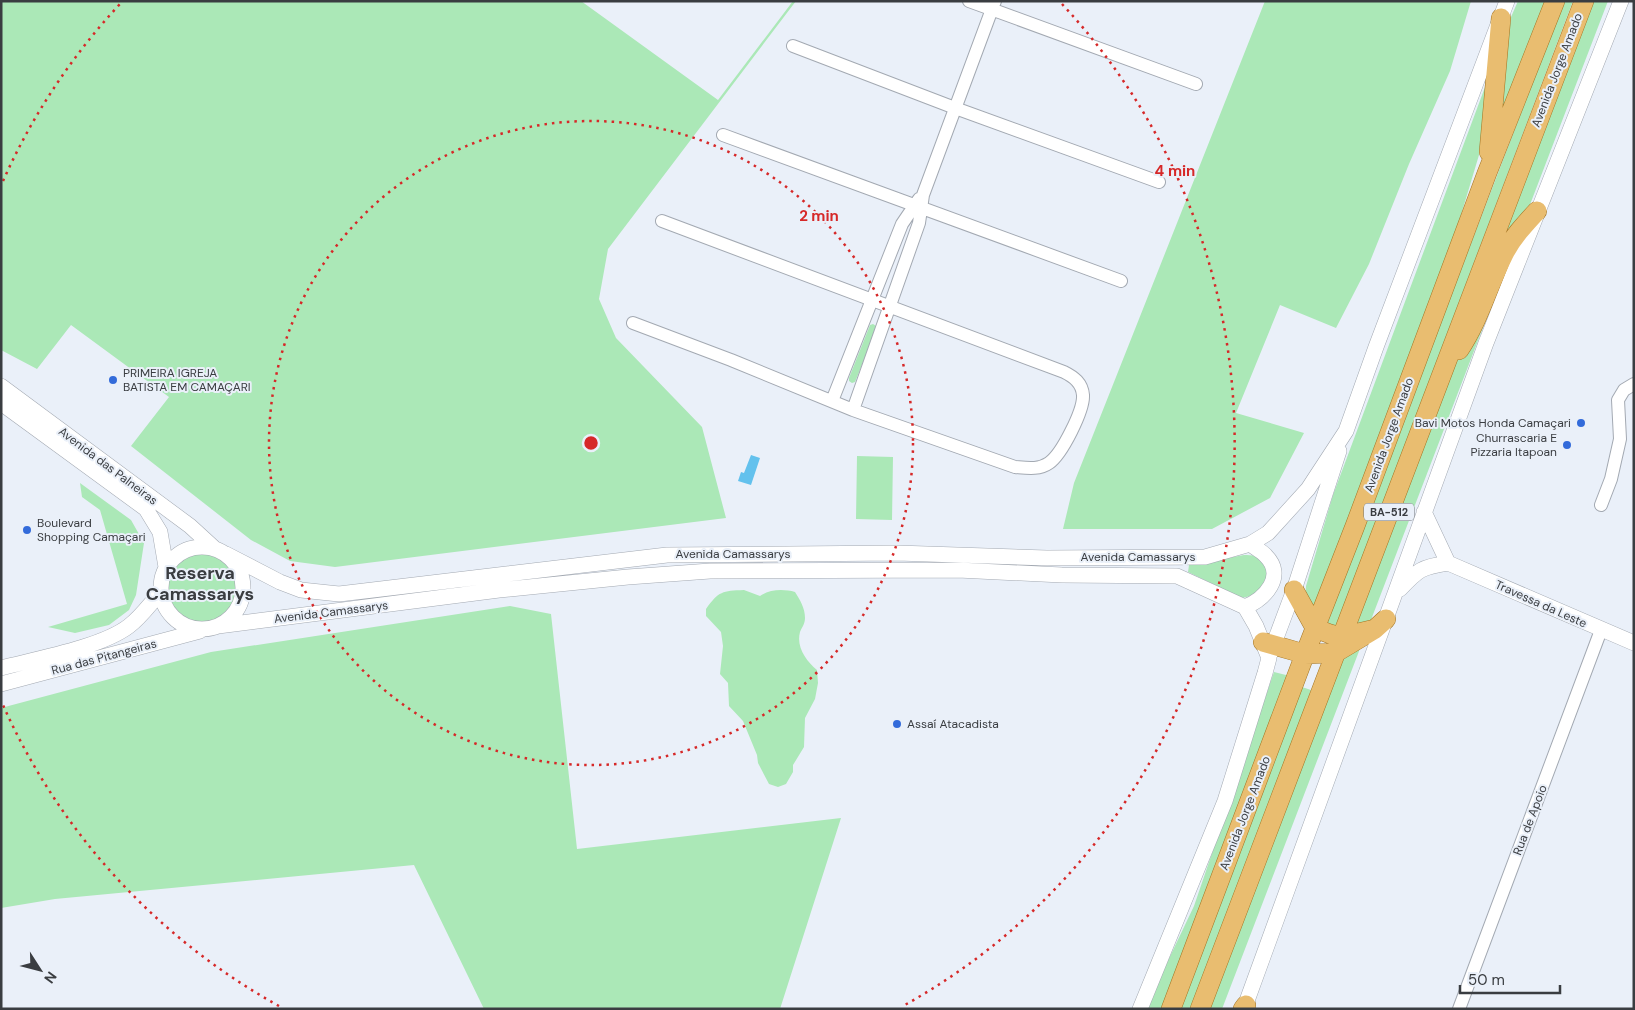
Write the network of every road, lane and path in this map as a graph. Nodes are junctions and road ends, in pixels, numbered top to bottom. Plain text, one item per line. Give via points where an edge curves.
1 (969, 1) edge
2 (1555, 1) edge
3 (1584, 1) edge
4 (1621, 1) edge
5 (994, 6) edge
6 (1504, 10) edge
7 (792, 46) dead end
8 (1196, 84) dead end
9 (955, 108) junction
10 (723, 135) dead end
11 (1487, 173) junction
12 (1159, 182) dead end
13 (920, 202) junction
14 (1538, 211) junction
15 (662, 221) dead end
16 (1121, 281) dead end
17 (872, 299) junction
18 (890, 306) junction
19 (633, 323) dead end
20 (1441, 372) junction
21 (1634, 384) edge
22 (1, 386) edge
23 (832, 402) junction
24 (1, 403) edge
25 (853, 410) junction
26 (1346, 431) junction
27 (1601, 505) dead end
28 (1424, 512) junction
29 (1250, 544) junction
30 (220, 551) junction
31 (1448, 563) junction
32 (166, 567) junction
33 (1294, 590) junction
34 (1397, 592) junction
35 (160, 593) junction
36 (1245, 606) junction
37 (1381, 624) junction
38 (212, 628) junction
39 (1316, 628) junction
40 (1601, 630) junction
41 (1634, 643) edge
42 (1338, 645) junction
43 (1268, 648) junction
44 (1305, 654) junction
45 (1, 668) edge
46 (1, 684) edge
47 (1245, 1007) edge
48 (1140, 1009) edge
49 (1171, 1009) edge
50 (1200, 1009) edge
51 (1459, 1009) edge

1 - 5 street
2 - 11 main road, Avenida Jorge Amado / BA-512
3 - 20 main road, Avenida Jorge Amado / BA-512
4 - 14 street
5 - 8 street
5 - 9 street
6 - 11 main road
6 - 26 street
7 - 9 street
9 - 12 street
9 - 13 street
10 - 13 street
11 - 39 main road, Avenida Jorge Amado / BA-512
13 - 16 street
13 - 17 street via 902,224
13 - 18 street via 919,223
14 - 20 main road via 1505,253 1472,329
14 - 28 street
15 - 17 street
17 - 18 street
17 - 23 street
18 - 25 street
18 - 25 street via 1064,372 1080,385 1083,400 1060,452 1048,464 1035,468 1015,467
19 - 23 street
20 - 42 main road, Avenida Jorge Amado / BA-512
21 - 27 street via 1624,390 1618,400 1620,438 1611,479
22 - 30 street, Avenida das Palneiras
23 - 25 street
24 - 32 street, Avenida das Palneiras via 146,509 160,532
26 - 29 street, Avenida Camassarys via 1308,490 1268,533
26 - 33 street
28 - 31 street
28 - 34 street
29 - 30 street, Avenida Camassarys via 1205,557 1047,558 897,553 667,555 339,594 301,590
29 - 36 street via 1266,556 1273,567 1273,581 1269,590
30 - 32 street via 200,546 187,549
30 - 38 street via 235,562 241,573 242,598 229,619
31 - 34 street via 1426,566
31 - 40 street, Travessa da Leste
32 - 35 street
33 - 39 main road
33 - 43 street
34 - 37 street
35 - 38 street via 171,616 181,624 193,629
35 - 45 street, Rua das Pitangeiras via 138,618 109,638
36 - 38 street, Avenida Camassarys via 1177,576 958,570 710,571 499,590
36 - 43 street
37 - 42 main road
37 - 47 street
38 - 46 street, Rua das Pitangeiras
39 - 42 main road via 1330,634
39 - 44 main road, Avenida Jorge Amado / BA-512
40 - 41 street, Travessa da Leste
40 - 51 street, Rua de Apoio
42 - 44 main road
42 - 50 main road, Avenida Jorge Amado / BA-512
43 - 44 main road
43 - 48 street via 1265,673 1225,801
44 - 49 main road, Avenida Jorge Amado / BA-512

